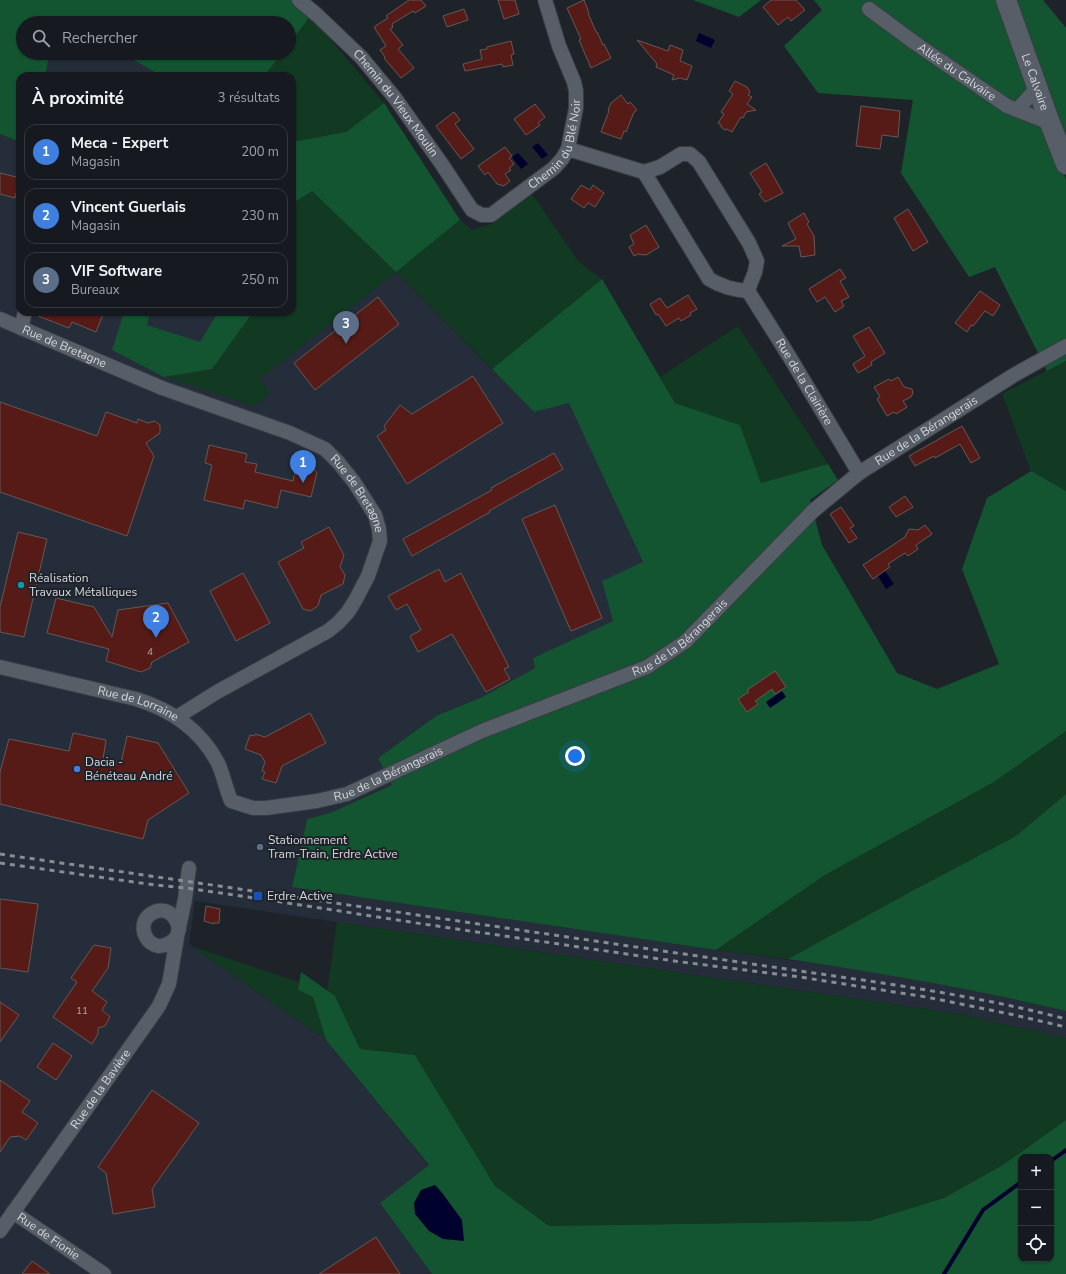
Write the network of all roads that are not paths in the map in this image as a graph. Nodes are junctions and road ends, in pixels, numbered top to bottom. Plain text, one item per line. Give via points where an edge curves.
1 (299, 0) edge
2 (545, 0) edge
3 (1006, 0) edge
4 (869, 9) dead end
5 (1037, 88) junction
6 (1017, 110) junction
7 (1050, 123) junction
8 (568, 150) junction
9 (1066, 164) edge
10 (644, 172) junction
11 (482, 215) joint
12 (748, 291) junction
13 (24, 316) edge
14 (0, 319) edge
15 (21, 328) junction
16 (1066, 346) edge
17 (859, 473) junction
18 (0, 667) edge
19 (177, 717) junction
20 (231, 801) joint
21 (188, 872) dead end
22 (13, 1212) junction
23 (0, 1231) edge
24 (104, 1274) edge

1 - 11 street, Chemin du Vieux Moulin via 361,57 395,98 472,210
2 - 8 street, Chemin du Blé Noir via 576,91 576,108
3 - 5 street, Le Calvaire
4 - 6 street, Allée du Calvaire via 914,43 1007,106
5 - 6 street
5 - 7 street, Le Calvaire
6 - 7 street, Allée du Calvaire
7 - 9 street, Le Calvaire
8 - 10 street
8 - 11 street, Chemin du Blé Noir via 554,168 491,215
10 - 12 street via 709,280 734,290
10 - 12 street via 660,167 681,154 690,154 699,162 749,243 757,261
12 - 17 street, Rue de la Clairière
13 - 15 street
14 - 15 street, Rue de Bretagne
15 - 19 street, Rue de Bretagne via 162,388 290,432 325,449 354,482 375,515 380,529 380,541 368,576 348,612 338,624
16 - 17 street, Rue de la Bérangerais via 1014,375
17 - 20 street, Rue de la Bérangerais via 813,511 685,642 647,667 482,731 347,794 266,808 253,808
18 - 19 street, Rue de Lorraine via 154,704
19 - 20 street, Rue de Lorraine via 202,740 218,764
21 - 22 street, Rue de la Bavière via 169,984 159,1006
22 - 23 street, Rue de la Bavière
22 - 24 street, Rue de Fionie

